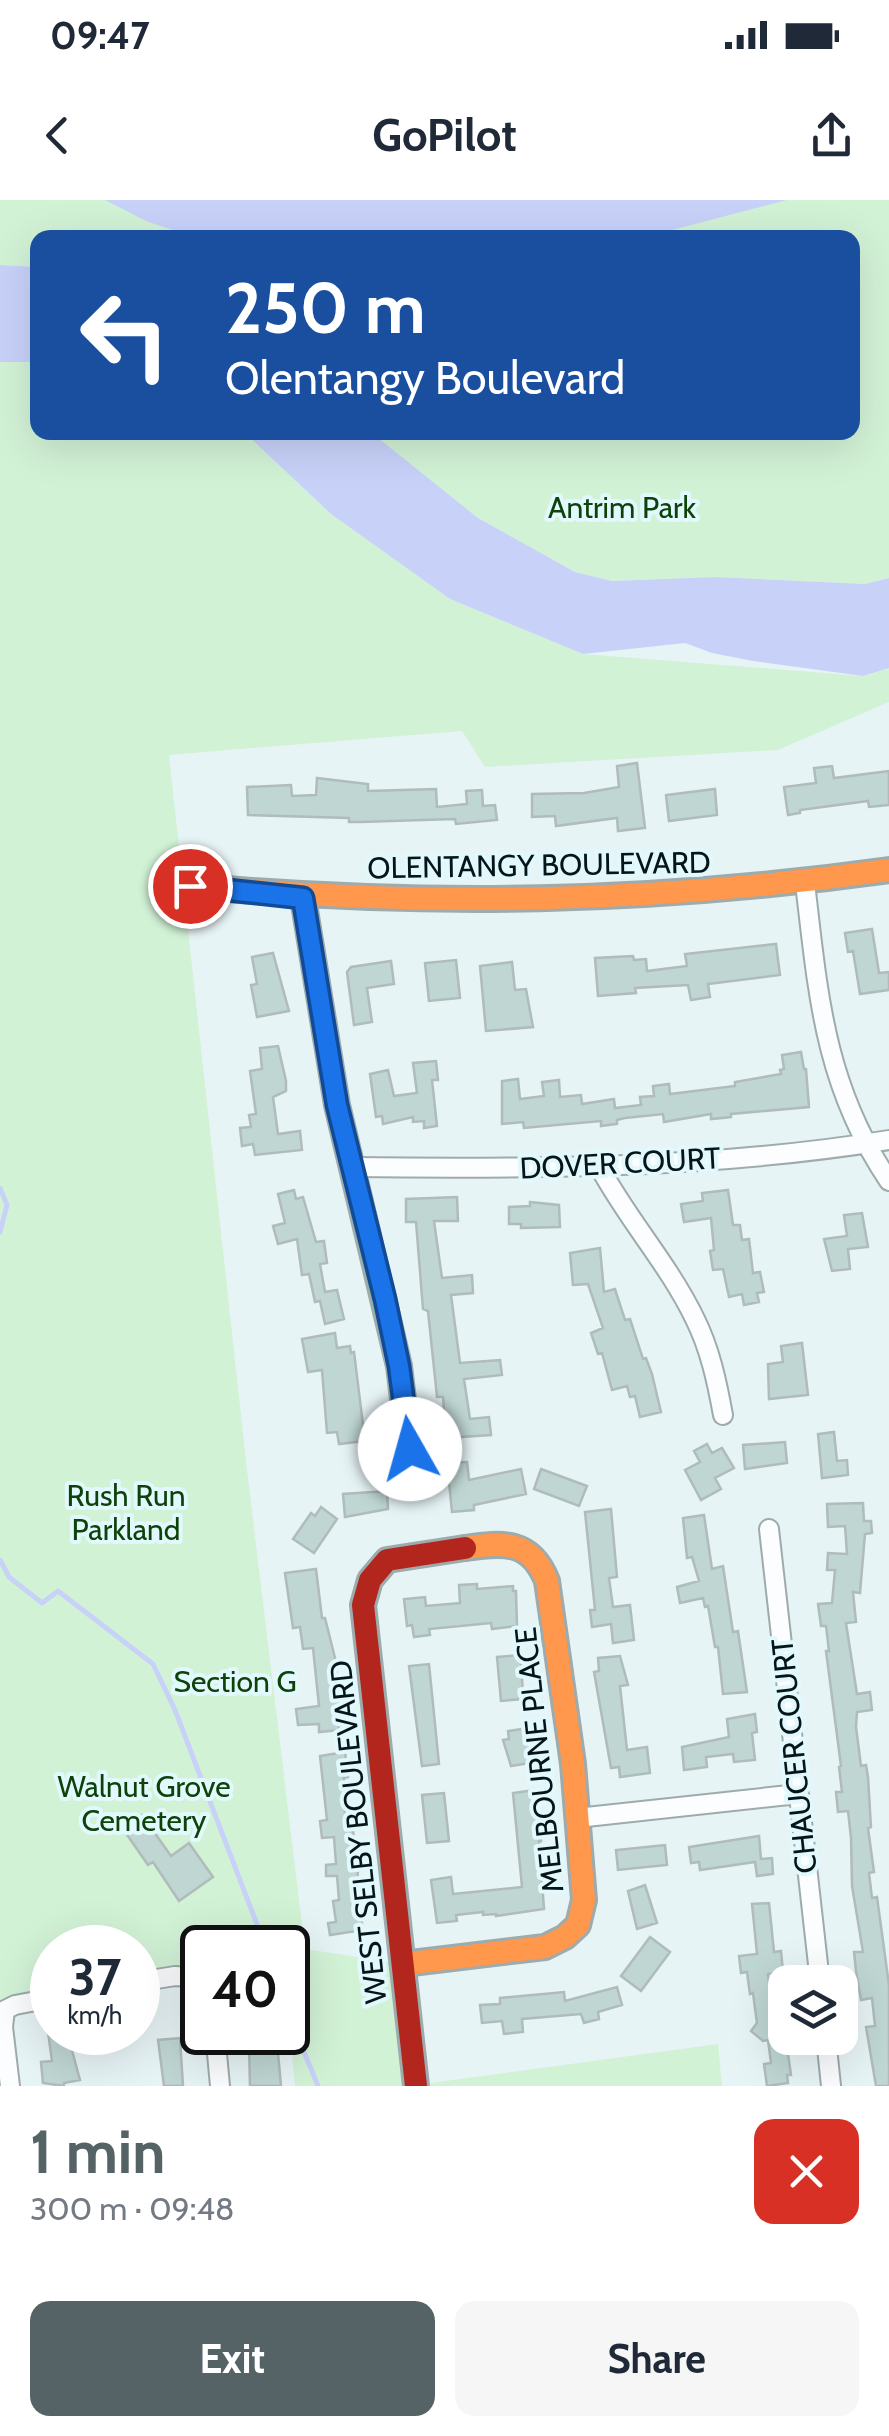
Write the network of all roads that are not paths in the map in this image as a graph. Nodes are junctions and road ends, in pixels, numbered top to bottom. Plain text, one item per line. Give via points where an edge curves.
1 (889, 870) edge
2 (805, 883) junction
3 (190, 886) dead end
4 (303, 898) junction
5 (889, 1140) edge
6 (866, 1144) junction
7 (351, 1167) junction
8 (600, 1168) junction
9 (889, 1181) edge
10 (723, 1416) dead end
11 (410, 1449) dead end
12 (768, 1529) dead end
13 (531, 1554) joint
14 (798, 1794) junction
15 (577, 1818) junction
16 (403, 1964) junction
17 (818, 1965) edge
18 (30, 2002) edge
19 (217, 2055) edge
20 (828, 2055) edge
21 (10, 2086) edge
22 (220, 2086) edge
23 (416, 2086) edge
24 (831, 2086) edge

1 - 2 street, OLENTANGY BOULEVARD
2 - 4 street, OLENTANGY BOULEVARD via 572,901
2 - 6 street via 830,1054
3 - 4 street, OLENTANGY BOULEVARD
4 - 7 street
5 - 6 street, DOVER COURT
6 - 8 street, DOVER COURT
6 - 9 street
7 - 8 street, DOVER COURT
7 - 11 street via 399,1366
8 - 10 street via 696,1321
12 - 14 street, CHAUCER COURT
13 - 15 street, MELBOURNE PLACE via 546,1570 550,1592
13 - 16 street, WEST SELBY BOULEVARD via 498,1543 386,1560 365,1588
14 - 15 street
14 - 17 street, CHAUCER COURT
15 - 16 street, MELBOURNE PLACE via 584,1904 581,1919 560,1942
16 - 23 street, WEST SELBY BOULEVARD
18 - 21 street via 10,2006 3,2018
19 - 22 street
20 - 24 street

